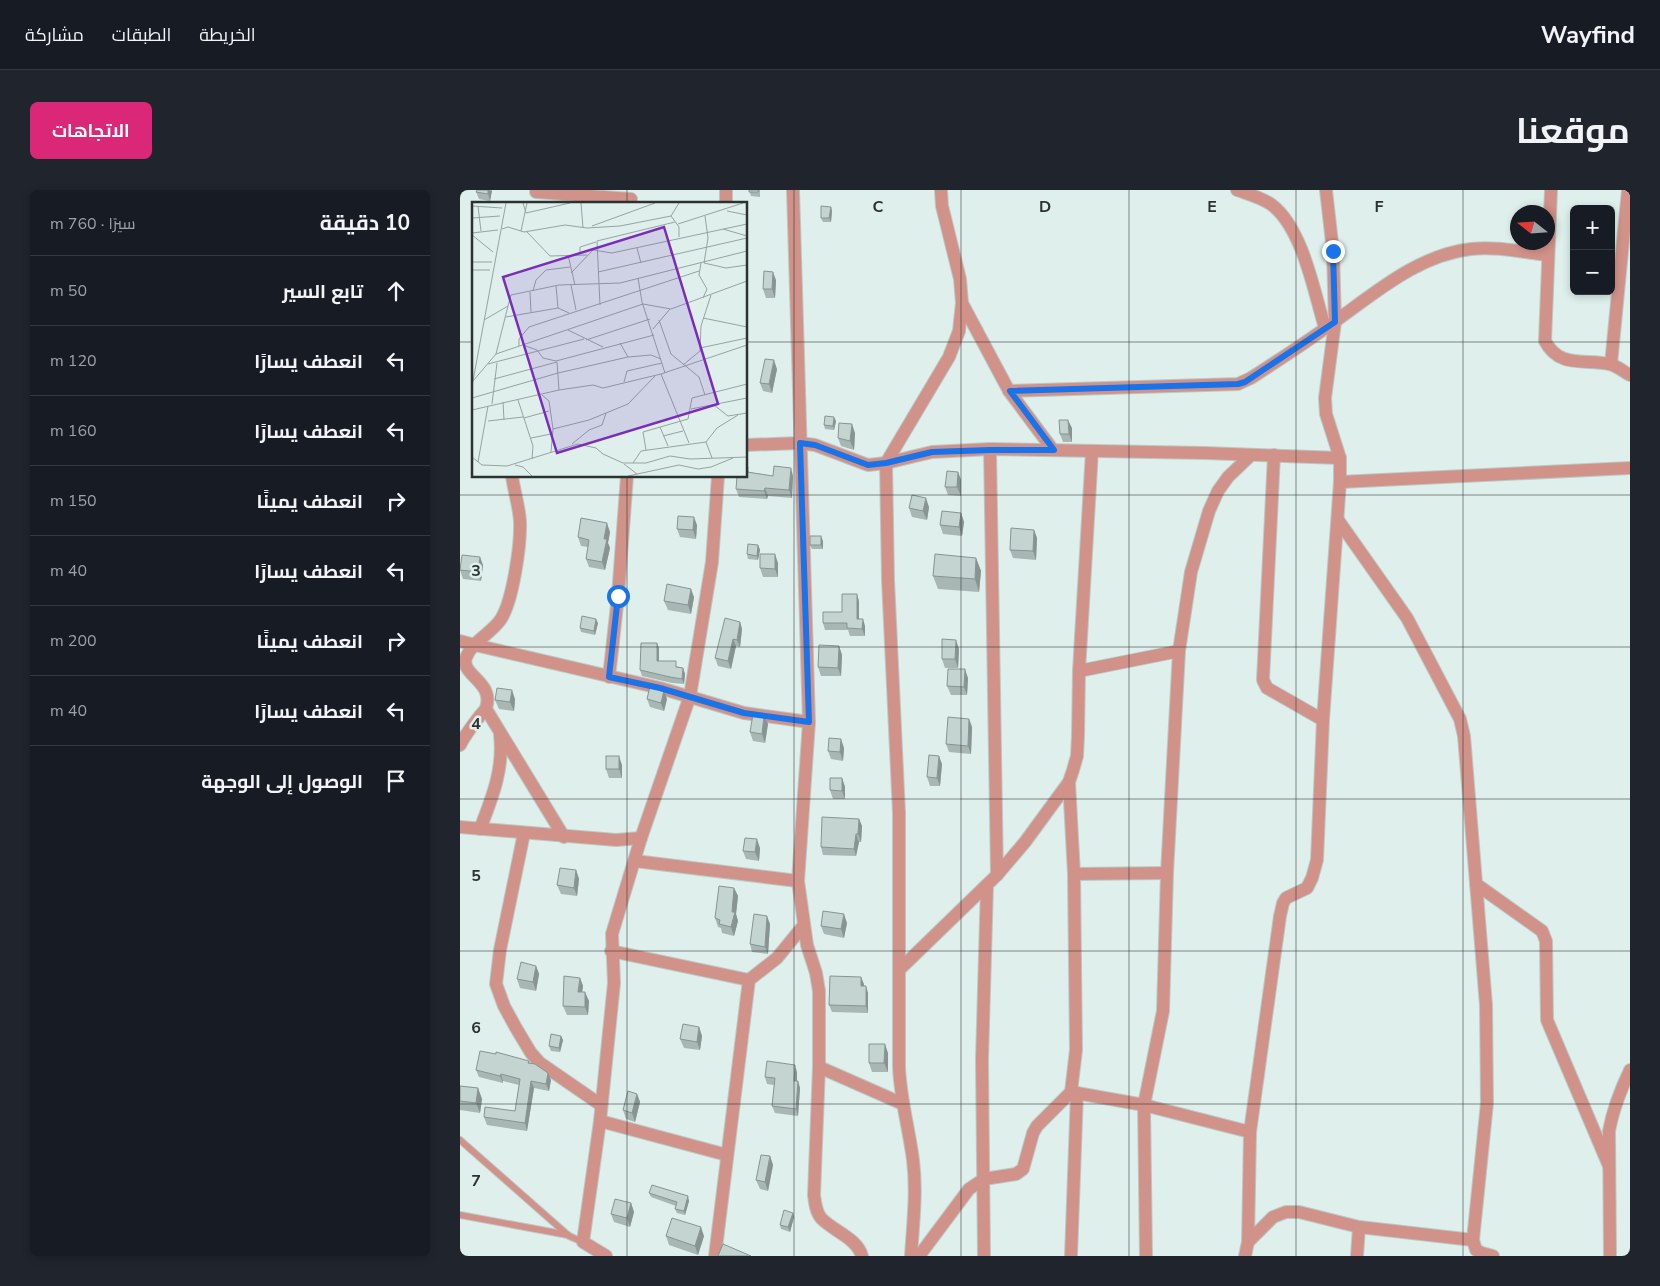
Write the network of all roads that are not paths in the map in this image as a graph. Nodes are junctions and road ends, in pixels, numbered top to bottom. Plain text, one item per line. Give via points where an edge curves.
1 (793, 190) edge
2 (941, 190) edge
3 (1237, 190) edge
4 (1326, 190) edge
5 (1551, 190) edge
6 (1628, 190) edge
7 (1254, 193) edge
8 (536, 195) edge
9 (631, 198) edge
10 (1628, 221) edge
11 (1547, 255) junction
12 (962, 303) junction
13 (1330, 325) junction
14 (1611, 364) junction
15 (1630, 375) edge
16 (1010, 391) junction
17 (800, 443) junction
18 (748, 444) edge
19 (990, 450) junction
20 (1054, 450) junction
21 (1092, 451) junction
22 (1251, 455) junction
23 (1274, 456) junction
24 (1340, 458) junction
25 (886, 463) junction
26 (1630, 468) edge
27 (512, 478) edge
28 (627, 478) edge
29 (718, 478) edge
30 (1340, 482) junction
31 (1338, 520) junction
32 (460, 641) edge
33 (475, 646) junction
34 (1179, 651) junction
35 (1079, 671) junction
36 (609, 677) junction
37 (690, 696) junction
38 (486, 709) junction
39 (1323, 720) junction
40 (809, 722) junction
41 (499, 731) junction
42 (460, 746) edge
43 (1069, 782) junction
44 (460, 828) edge
45 (480, 829) junction
46 (524, 833) junction
47 (564, 838) junction
48 (642, 838) junction
49 (635, 860) junction
50 (1167, 872) junction
51 (1074, 874) junction
52 (997, 875) junction
53 (798, 881) junction
54 (1476, 884) junction
55 (987, 885) junction
56 (804, 925) junction
57 (612, 951) junction
58 (898, 970) junction
59 (749, 980) junction
60 (819, 1067) junction
61 (1630, 1070) edge
62 (1074, 1092) junction
63 (903, 1104) junction
64 (601, 1105) junction
65 (1144, 1105) junction
66 (600, 1121) junction
67 (1250, 1132) junction
68 (460, 1140) edge
69 (727, 1155) junction
70 (1609, 1166) junction
71 (984, 1179) junction
72 (460, 1215) edge
73 (1359, 1227) junction
74 (570, 1236) junction
75 (1472, 1240) junction
76 (583, 1242) junction
77 (1248, 1242) junction
78 (606, 1256) edge
79 (715, 1256) edge
80 (862, 1256) edge
81 (911, 1256) edge
82 (919, 1256) edge
83 (984, 1256) edge
84 (1071, 1256) edge
85 (1146, 1256) edge
86 (1245, 1256) edge
87 (1357, 1256) edge
88 (1493, 1256) edge
89 (1610, 1256) edge

1 - 17 street
2 - 12 street
3 - 7 street
4 - 13 street via 1333,251
5 - 11 street
6 - 10 street
7 - 13 street via 1286,220 1301,246
8 - 9 street
10 - 14 street
11 - 13 street via 1471,249 1429,260 1377,290
11 - 14 street via 1544,341 1558,357
12 - 16 street
12 - 25 street via 959,331 949,358
13 - 16 street via 1238,384
13 - 24 street via 1324,398
14 - 15 street
16 - 20 street
17 - 18 street
17 - 25 street via 815,445 868,465
17 - 40 street
19 - 20 street
19 - 25 street via 932,452
19 - 52 street
20 - 21 street
21 - 22 street
21 - 35 street
22 - 23 street
22 - 34 street via 1228,476 1209,511 1191,572
23 - 24 street
23 - 39 street via 1264,680 1267,688
24 - 30 street
25 - 58 street via 899,813
26 - 30 street
27 - 33 street via 520,522 512,585 502,618
28 - 36 street
29 - 37 street via 709,586
30 - 31 street
31 - 39 street
31 - 54 street via 1407,618 1460,719
32 - 33 street
33 - 36 street
33 - 38 street via 465,662 485,688
34 - 35 street
34 - 50 street
35 - 43 street via 1077,756
36 - 37 street
37 - 40 street via 744,713
37 - 48 street
38 - 41 street
38 - 42 street
39 - 67 street via 1317,860 1307,888 1286,898 1283,903
40 - 53 street
41 - 45 street via 502,748 500,774
41 - 47 street
43 - 51 street
43 - 52 street
44 - 45 street
45 - 46 street
46 - 47 street
46 - 64 street via 496,984 516,1028 540,1063
47 - 48 street
48 - 49 street
49 - 53 street
49 - 57 street via 612,934
50 - 51 street
50 - 65 street via 1163,1011
51 - 62 street
52 - 55 street
53 - 56 street
54 - 70 street via 1542,931 1546,941 1547,1020
54 - 75 street via 1486,1005 1487,1103
55 - 58 street
55 - 71 street via 982,1060
56 - 59 street via 777,958
56 - 60 street via 819,990
57 - 59 street
57 - 64 street via 614,983
58 - 63 street via 898,1066
59 - 69 street
60 - 63 street
60 - 80 street via 816,1206 820,1217 854,1243
61 - 70 street via 1612,1114
62 - 65 street
62 - 71 street via 1037,1126 1022,1169 1016,1174
62 - 84 street
63 - 81 street via 915,1192
64 - 66 street
65 - 67 street
65 - 85 street
66 - 69 street
66 - 76 street
67 - 77 street
68 - 74 lane
69 - 79 street
70 - 89 street
71 - 82 street via 969,1189
71 - 83 street
72 - 74 lane
73 - 75 street
73 - 77 street via 1299,1212 1286,1212 1273,1217
73 - 87 street
74 - 76 lane
75 - 88 street via 1476,1250
76 - 78 street
77 - 86 street

